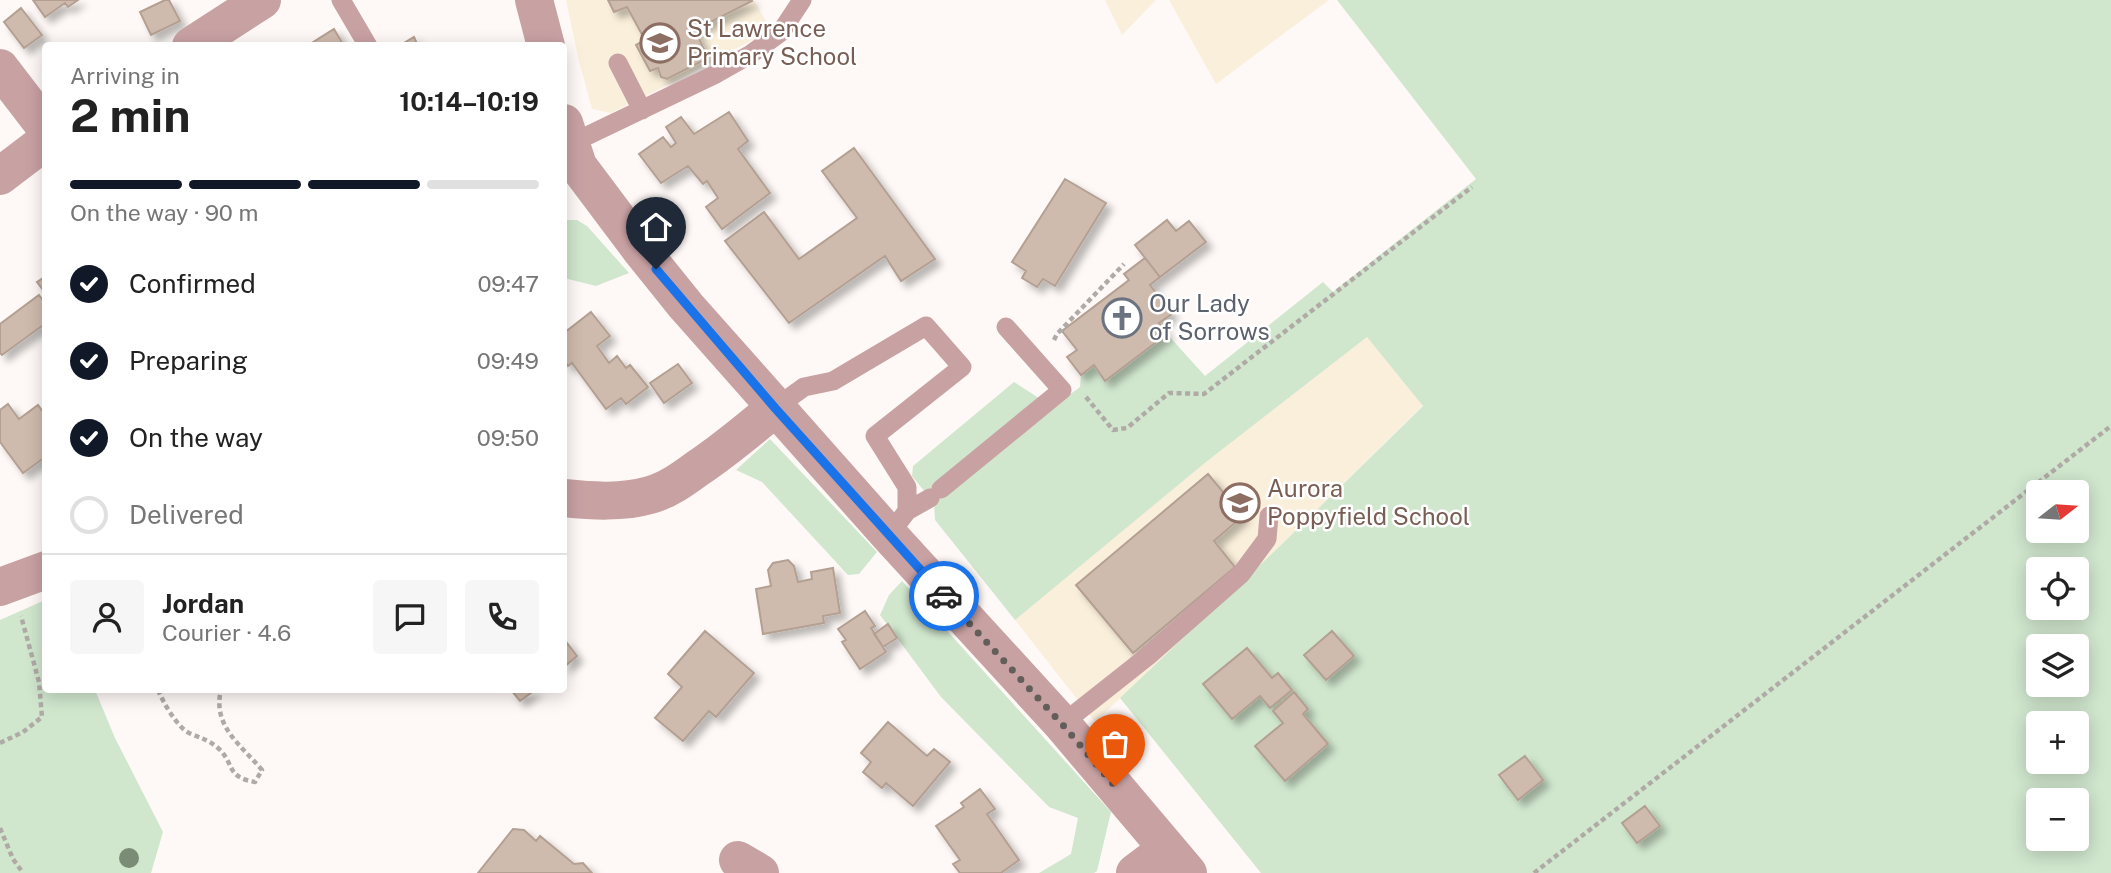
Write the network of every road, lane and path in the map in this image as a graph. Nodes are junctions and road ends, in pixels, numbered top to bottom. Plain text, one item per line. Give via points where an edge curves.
1 (262, 0) edge
2 (341, 0) edge
3 (534, 0) edge
4 (802, 0) edge
5 (197, 42) edge
6 (366, 42) edge
7 (544, 42) edge
8 (618, 63) dead end
9 (0, 68) edge
10 (642, 110) junction
11 (42, 123) edge
12 (42, 144) edge
13 (569, 152) edge
14 (0, 176) edge
15 (1472, 187) dead end
16 (1124, 264) dead end
17 (1006, 327) dead end
18 (1042, 368) junction
19 (1062, 390) junction
20 (775, 408) junction
21 (2111, 426) edge
22 (567, 498) edge
23 (1269, 516) dead end
24 (898, 523) junction
25 (42, 571) edge
26 (0, 587) edge
27 (22, 621) dead end
28 (159, 693) edge
29 (220, 693) edge
30 (1062, 724) junction
31 (0, 743) edge
32 (0, 828) edge
33 (1178, 861) edge
34 (23, 873) edge
35 (1135, 873) edge
36 (1534, 873) edge

1 - 5 street
2 - 6 lane
3 - 7 street
4 - 10 lane via 781,32 751,54
8 - 10 lane
9 - 11 street
10 - 13 lane
12 - 14 street
13 - 20 street via 656,269
15 - 19 path via 1204,394 1170,393 1127,428 1113,430 1087,398
16 - 18 path via 1057,334
17 - 18 lane
18 - 19 lane
19 - 24 lane
20 - 22 street via 731,445 651,494 620,500
20 - 24 street
20 - 24 lane via 804,387 832,381 926,326 962,367 875,436 907,487
21 - 36 path
23 - 30 lane via 1267,539 1241,574
24 - 30 street
25 - 26 street
27 - 31 path via 39,682 42,717
28 - 29 path via 186,732 211,741 241,780 255,782 262,770 224,727 217,704
30 - 33 street
32 - 34 path
33 - 35 street

